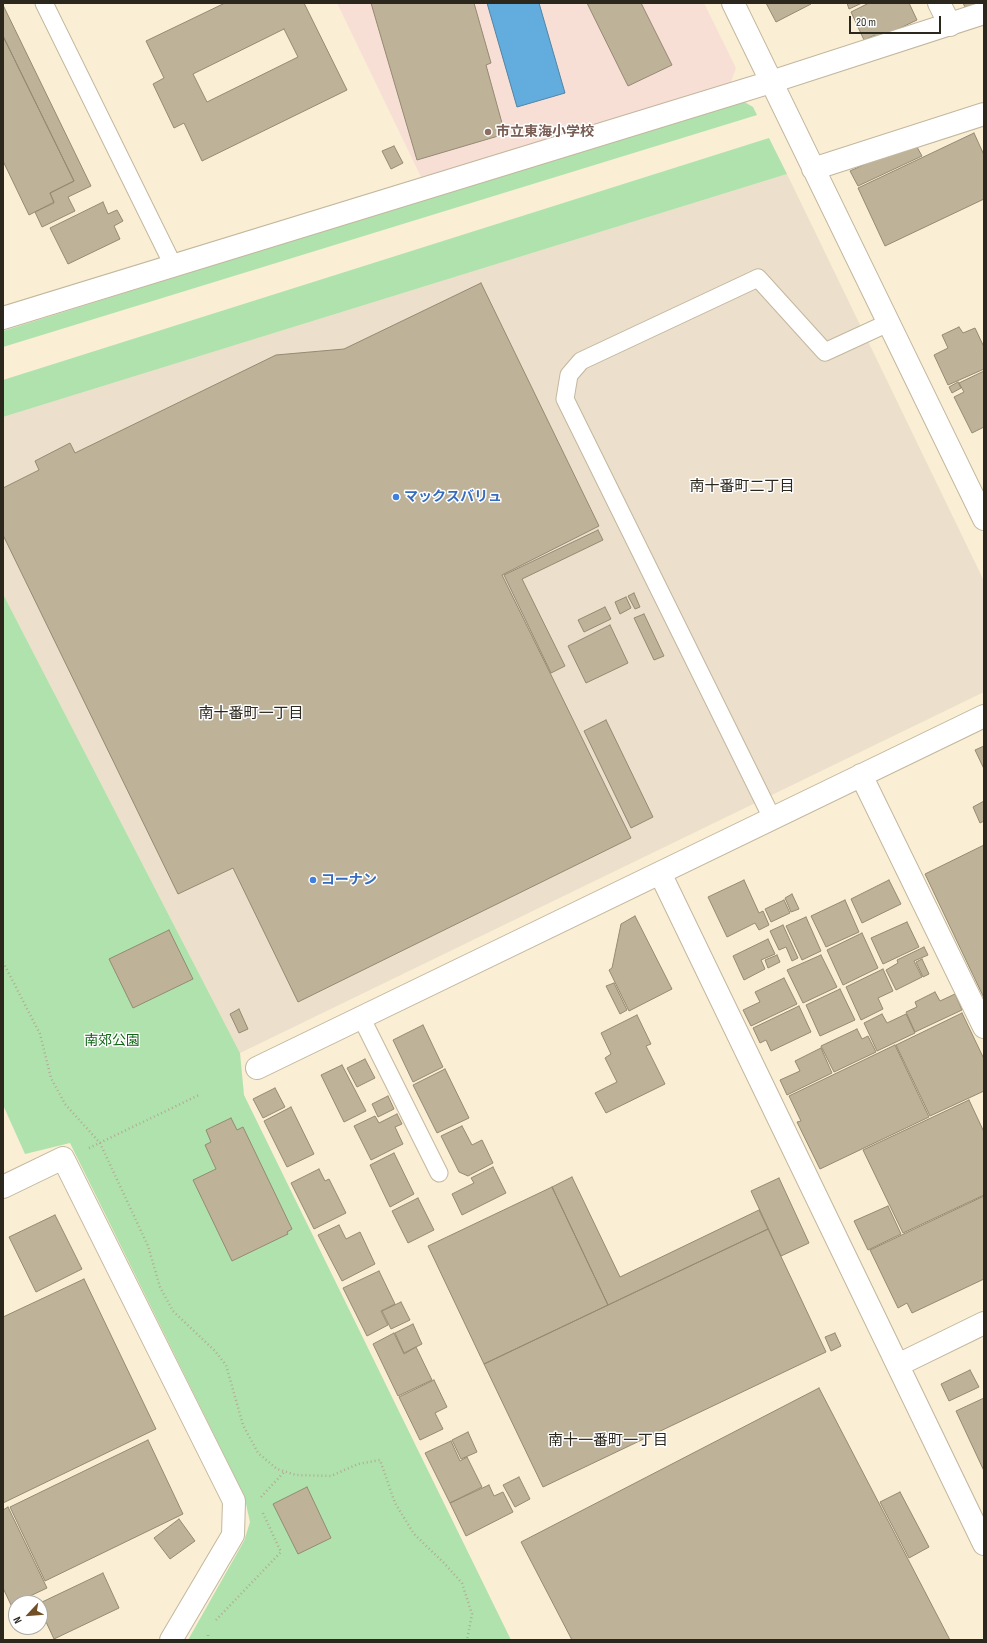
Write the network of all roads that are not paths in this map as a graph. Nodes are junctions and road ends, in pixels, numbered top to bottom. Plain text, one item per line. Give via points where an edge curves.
1 (44, 3) edge
2 (733, 3) edge
3 (939, 3) edge
4 (984, 14) edge
5 (950, 24) junction
6 (771, 82) junction
7 (984, 114) edge
8 (813, 169) junction
9 (173, 265) junction
10 (3, 318) edge
11 (888, 323) junction
12 (984, 520) edge
13 (984, 716) edge
14 (861, 775) junction
15 (772, 818) junction
16 (660, 873) junction
17 (361, 1017) junction
18 (984, 1026) edge
19 (257, 1068) dead end
20 (439, 1173) dead end
21 (3, 1187) edge
22 (984, 1323) edge
23 (898, 1365) junction
24 (984, 1544) edge
25 (171, 1640) edge

1 - 9 lane
2 - 6 street
3 - 5 street
4 - 5 street
5 - 6 street
6 - 8 street
6 - 9 street
7 - 8 street
8 - 11 street
9 - 10 street
11 - 12 street
11 - 15 lane via 825,352 758,278 581,361 569,375 564,399
13 - 14 street
14 - 15 street
14 - 18 street
15 - 16 street
16 - 17 street
16 - 23 street
17 - 19 street
17 - 20 lane
21 - 25 street via 63,1158 234,1501 233,1535
22 - 23 street
23 - 24 street

